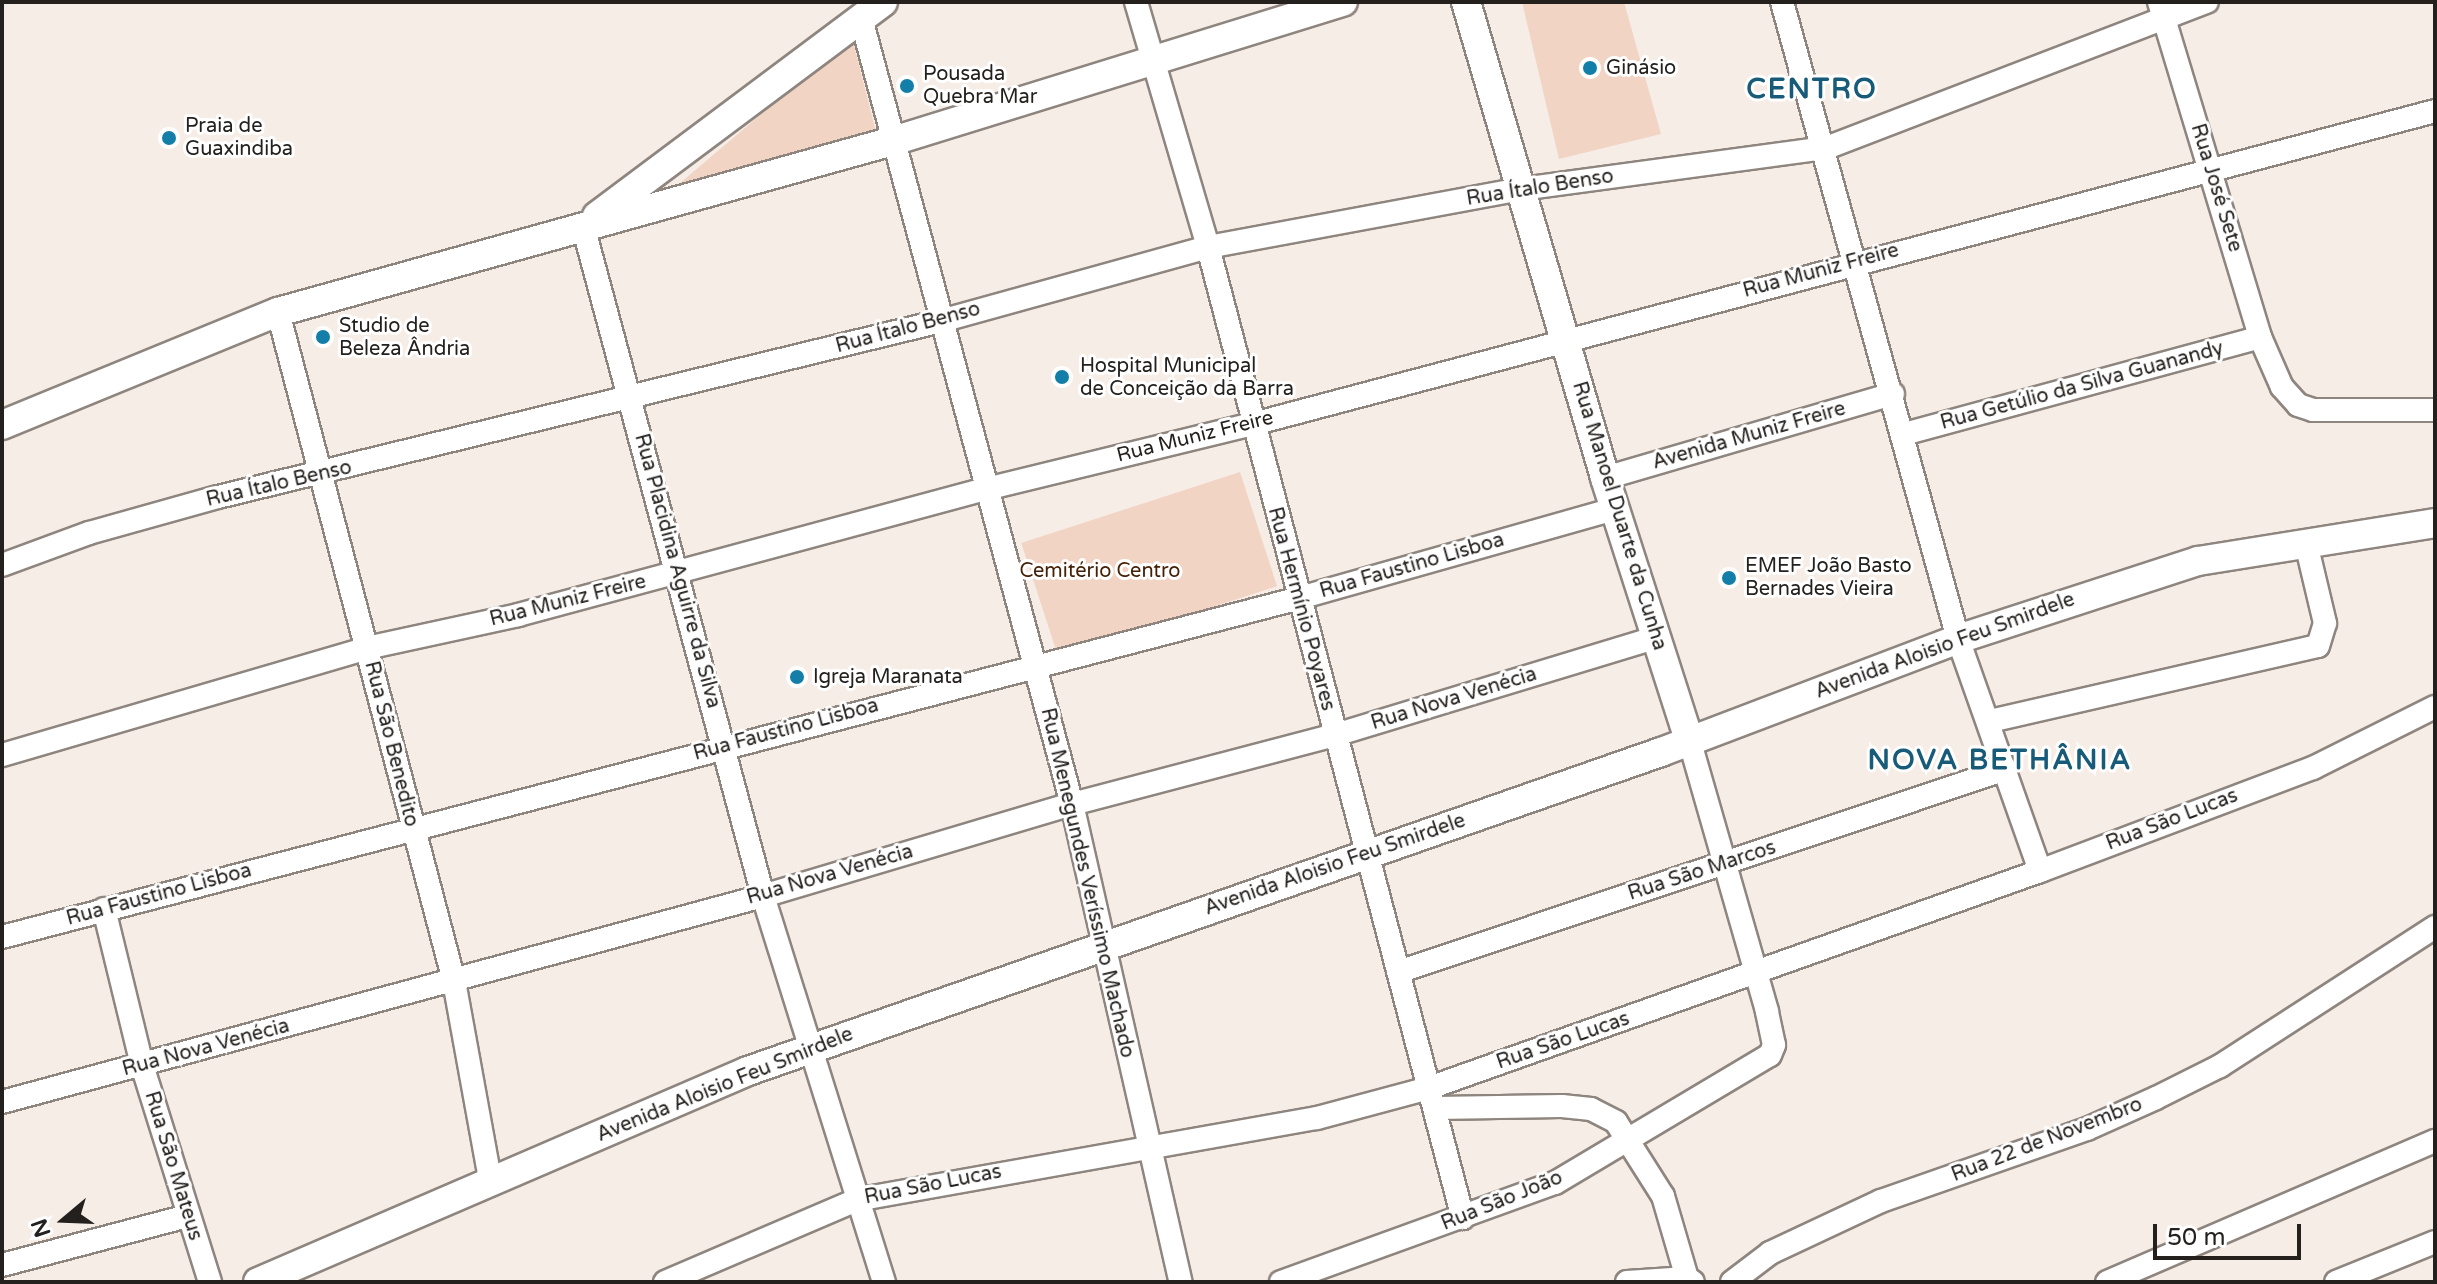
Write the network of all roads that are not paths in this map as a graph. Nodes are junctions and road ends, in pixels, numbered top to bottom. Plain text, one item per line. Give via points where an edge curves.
1 (883, 2) edge
2 (1136, 2) edge
3 (1343, 2) edge
4 (1466, 2) edge
5 (1782, 2) edge
6 (2207, 2) edge
7 (2162, 11) edge
8 (862, 22) junction
9 (1154, 60) junction
10 (2435, 111) edge
11 (893, 141) junction
12 (1826, 148) junction
13 (2210, 167) junction
14 (1522, 189) junction
15 (583, 226) junction
16 (1208, 247) junction
17 (1858, 262) junction
18 (278, 312) junction
19 (941, 321) junction
20 (2260, 337) junction
21 (1564, 339) junction
22 (1893, 394) junction
23 (632, 399) junction
24 (2435, 410) edge
25 (1253, 424) junction
26 (2, 425) edge
27 (1904, 434) junction
28 (320, 475) junction
29 (1605, 478) junction
30 (986, 489) junction
31 (1615, 509) junction
32 (2435, 523) edge
33 (2306, 543) junction
34 (2, 565) edge
35 (675, 573) junction
36 (1296, 599) junction
37 (1655, 638) junction
38 (1958, 639) junction
39 (367, 648) junction
40 (1034, 666) junction
41 (2435, 707) edge
42 (1990, 721) junction
43 (1335, 735) junction
44 (1690, 742) junction
45 (723, 746) junction
46 (2, 755) edge
47 (2006, 769) junction
48 (1072, 804) junction
49 (412, 829) junction
50 (1363, 853) junction
51 (1721, 864) junction
52 (2040, 871) junction
53 (763, 896) junction
54 (104, 909) junction
55 (2435, 927) edge
56 (2, 937) edge
57 (1101, 947) junction
58 (1398, 972) junction
59 (1754, 973) junction
60 (454, 981) junction
61 (1771, 1031) joint
62 (809, 1049) junction
63 (142, 1065) junction
64 (1433, 1098) junction
65 (2, 1102) edge
66 (1629, 1136) junction
67 (2435, 1141) edge
68 (1152, 1149) junction
69 (490, 1180) junction
70 (856, 1200) junction
71 (187, 1216) junction
72 (1463, 1218) junction
73 (2435, 1242) edge
74 (2, 1265) edge
75 (1690, 1280) edge
76 (210, 1282) edge
77 (258, 1282) edge
78 (665, 1282) edge
79 (884, 1282) edge
80 (1181, 1282) edge
81 (1281, 1282) edge
82 (1627, 1282) edge
83 (1732, 1282) edge
84 (2107, 1282) edge
85 (2336, 1282) edge

1 - 8 street
2 - 9 street, Rua Hermínio Poyares
3 - 9 street
4 - 14 street, Rua Manoel Duarte da Cunha
5 - 12 street
6 - 7 street, Rua Ítalo Benso
7 - 12 street, Rua Ítalo Benso
7 - 13 street, Rua José Sete
8 - 11 street, Rua Menegundes Veríssimo Machado
8 - 15 street
9 - 11 street
9 - 16 street, Rua Hermínio Poyares
10 - 13 street, Rua Muniz Freire
11 - 15 street
11 - 19 street, Rua Menegundes Veríssimo Machado
12 - 14 street, Rua Ítalo Benso
12 - 17 street
13 - 17 street, Rua Muniz Freire
13 - 20 street, Rua José Sete
14 - 16 street, Rua Ítalo Benso
14 - 21 street, Rua Manoel Duarte da Cunha
15 - 18 street
15 - 23 street, Rua Placidina Aguirre da Silva
16 - 19 street, Rua Ítalo Benso
16 - 25 street, Rua Hermínio Poyares
17 - 21 street, Rua Muniz Freire
17 - 22 street
18 - 26 street
18 - 28 street, Rua São Benedito
19 - 23 street, Rua Ítalo Benso
19 - 30 street, Rua Menegundes Veríssimo Machado
20 - 24 street, Rua José Sete via 2289,396 2313,410
20 - 27 street, Rua Getúlio da Silva Guanandy
21 - 25 street, Rua Muniz Freire
21 - 29 street, Rua Manoel Duarte da Cunha
22 - 27 street
22 - 29 street, Avenida Muniz Freire
23 - 28 street, Rua Ítalo Benso
23 - 35 street, Rua Placidina Aguirre da Silva
25 - 30 street, Rua Muniz Freire
25 - 36 street, Rua Hermínio Poyares
27 - 38 street
28 - 34 street, Rua Ítalo Benso via 89,533
28 - 39 street, Rua São Benedito
29 - 31 street, Rua Manoel Duarte da Cunha
30 - 35 street, Rua Muniz Freire
30 - 40 street, Rua Menegundes Veríssimo Machado
31 - 36 street, Rua Faustino Lisboa
31 - 37 street, Rua Manoel Duarte da Cunha
32 - 33 street, Avenida Aloisio Feu Smirdele
33 - 38 street, Avenida Aloisio Feu Smirdele via 2170,569
33 - 42 street via 2325,623 2318,646
35 - 39 street, Rua Muniz Freire
35 - 45 street, Rua Placidina Aguirre da Silva
36 - 40 street, Rua Faustino Lisboa
36 - 43 street, Rua Hermínio Poyares
37 - 43 street, Rua Nova Venécia
37 - 44 street, Rua Manoel Duarte da Cunha
38 - 42 street
38 - 44 street, Avenida Aloisio Feu Smirdele
39 - 46 street, Rua Muniz Freire
39 - 49 street, Rua São Benedito
40 - 45 street, Rua Faustino Lisboa
40 - 48 street, Rua Menegundes Veríssimo Machado
41 - 52 street, Rua São Lucas via 2313,768
42 - 47 street
43 - 48 street, Rua Nova Venécia
43 - 50 street, Rua Hermínio Poyares
44 - 50 street, Avenida Aloisio Feu Smirdele
44 - 51 street, Rua Manoel Duarte da Cunha
45 - 49 street, Rua Faustino Lisboa
45 - 53 street, Rua Placidina Aguirre da Silva
47 - 51 street, Rua São Marcos
47 - 52 street
48 - 53 street, Rua Nova Venécia
48 - 57 street, Rua Menegundes Veríssimo Machado
49 - 54 street, Rua Faustino Lisboa
49 - 60 street, Rua São Benedito
50 - 57 street, Avenida Aloisio Feu Smirdele
50 - 58 street, Rua Hermínio Poyares
51 - 58 street, Rua São Marcos
51 - 59 street, Rua Manoel Duarte da Cunha
52 - 59 street, Rua São Lucas
53 - 60 street, Rua Nova Venécia
53 - 62 street, Rua Placidina Aguirre da Silva
54 - 56 street, Rua Faustino Lisboa
54 - 63 street, Rua São Mateus
55 - 83 street, Rua 22 de Novembro via 2220,1066 2169,1092 2087,1129 1881,1201 1770,1253
57 - 62 street, Avenida Aloisio Feu Smirdele
57 - 68 street, Rua Menegundes Veríssimo Machado
58 - 64 street, Rua Hermínio Poyares
59 - 61 street, Rua Manoel Duarte da Cunha
59 - 64 street, Rua São Lucas
60 - 63 street, Rua Nova Venécia
60 - 69 street, Rua São Benedito
61 - 66 street, Rua São João via 1770,1055
62 - 69 street, Avenida Aloisio Feu Smirdele
62 - 70 street, Rua Placidina Aguirre da Silva
63 - 65 street, Rua Nova Venécia
63 - 71 street, Rua São Mateus
64 - 66 street via 1591,1109
64 - 68 street, Rua São Lucas
64 - 72 street, Rua Hermínio Poyares
66 - 72 street, Rua São João via 1555,1183
66 - 75 street via 1663,1196
67 - 84 street
68 - 70 street, Rua São Lucas
68 - 80 street, Rua Menegundes Veríssimo Machado
69 - 77 street, Avenida Aloisio Feu Smirdele
70 - 78 street, Rua São Lucas
70 - 79 street, Rua Placidina Aguirre da Silva
71 - 74 street
71 - 76 street, Rua São Mateus
72 - 81 street, Rua São João
73 - 85 street
75 - 82 street

